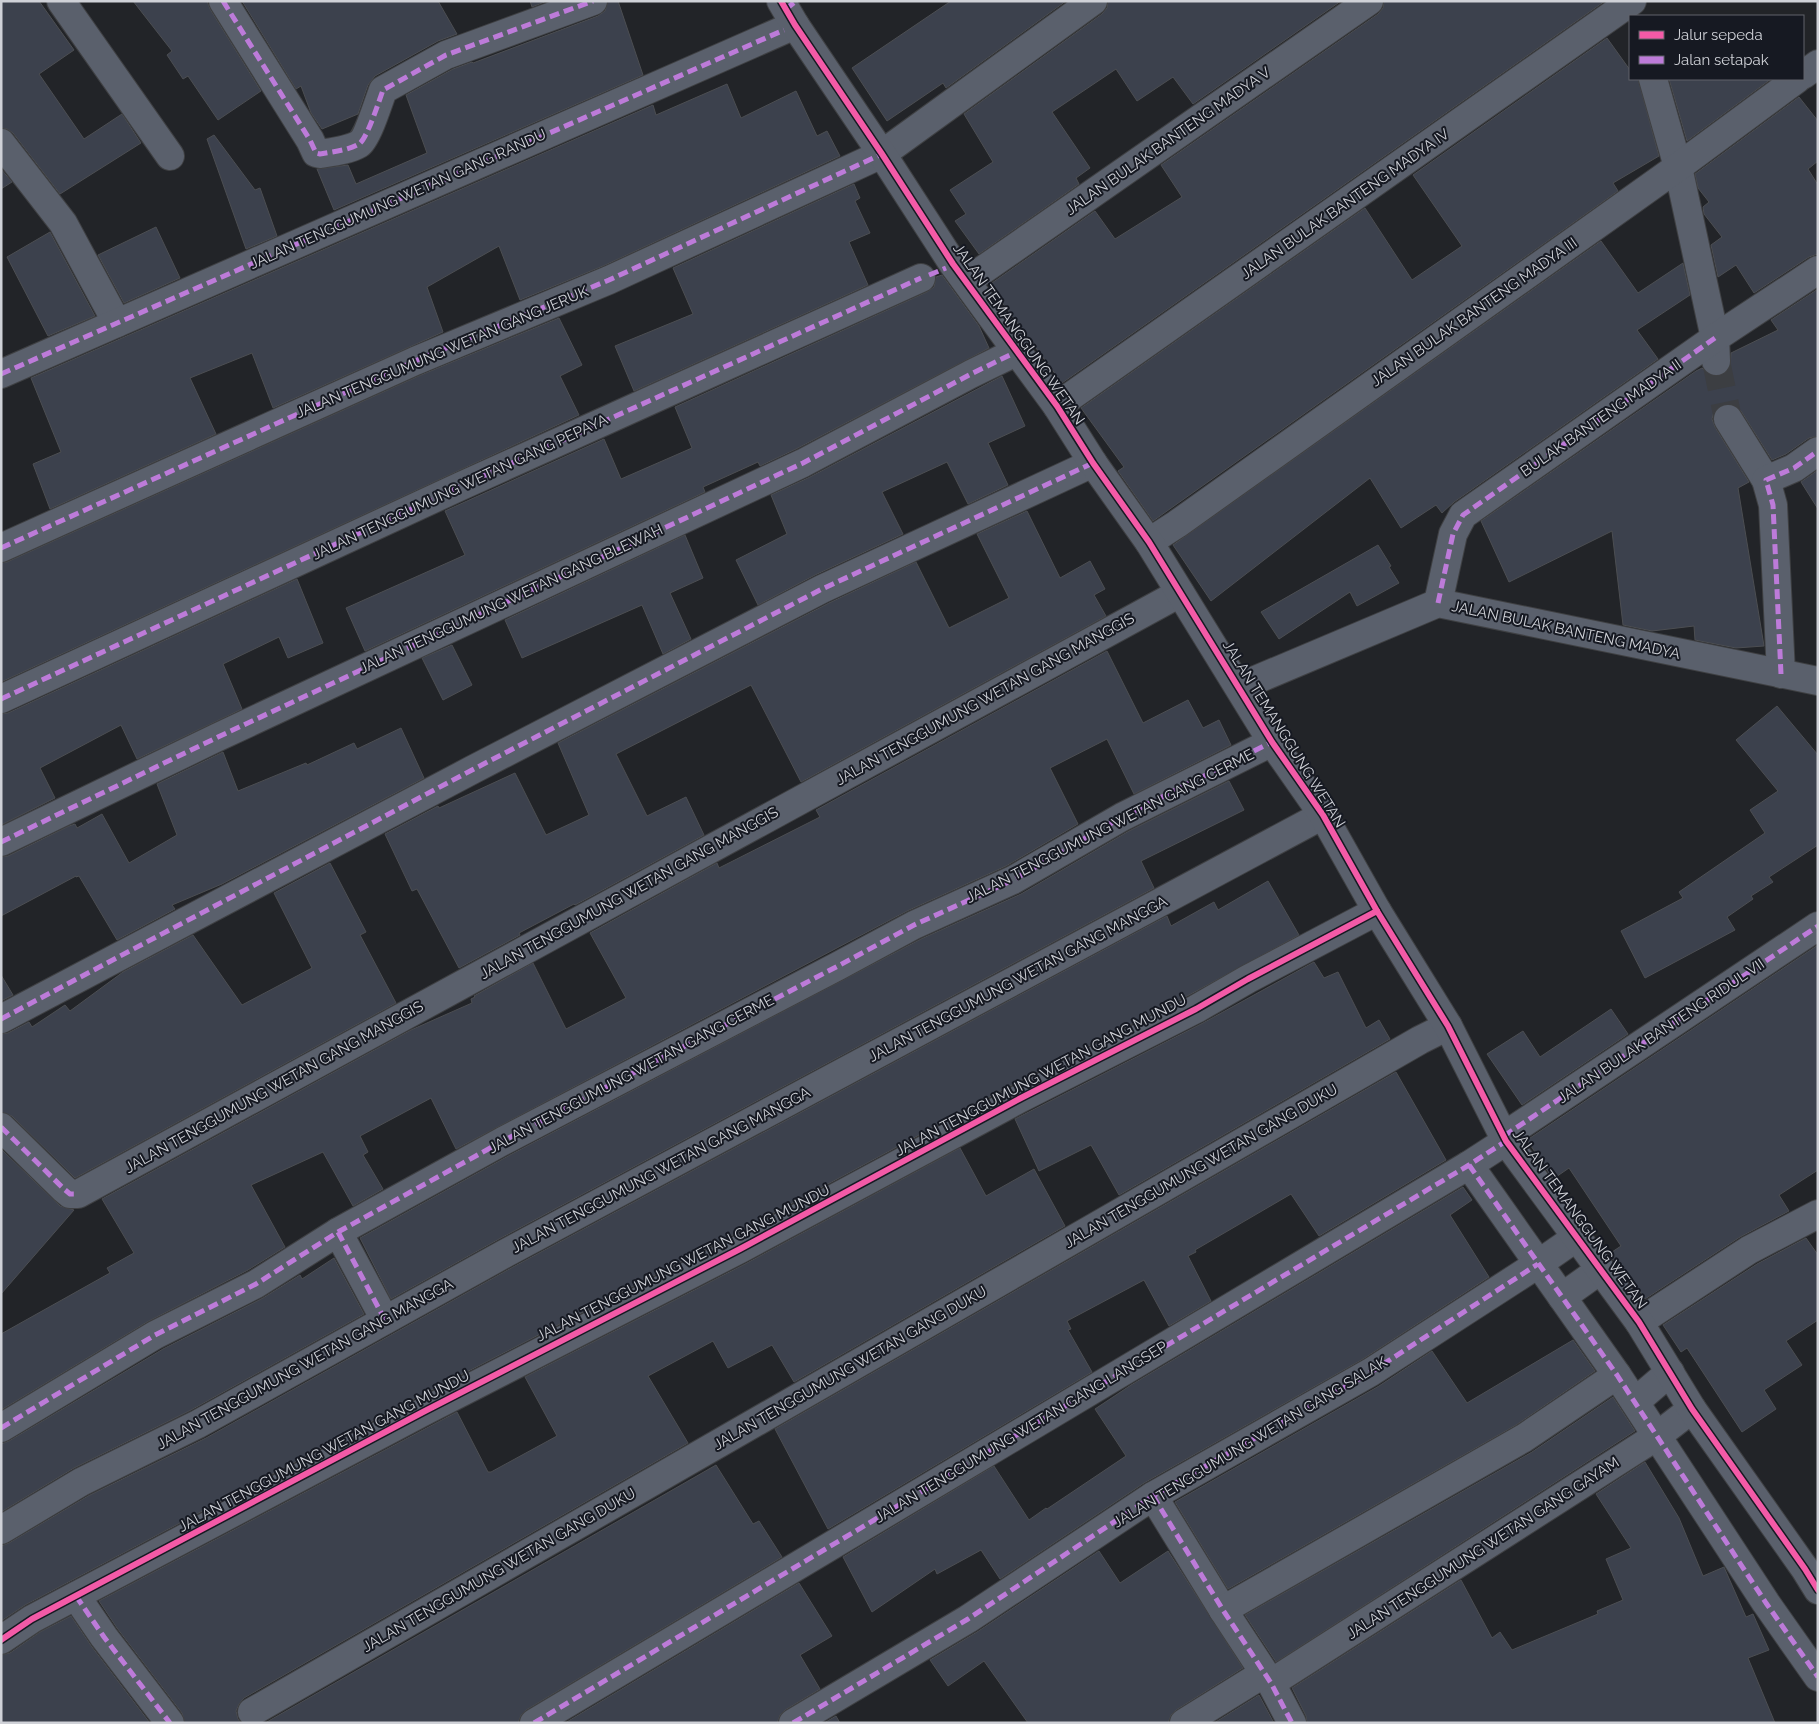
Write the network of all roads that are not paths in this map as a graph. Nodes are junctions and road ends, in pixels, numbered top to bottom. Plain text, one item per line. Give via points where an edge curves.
1 (61, 1) edge
2 (223, 1) edge
3 (593, 1) edge
4 (1093, 1) edge
5 (1369, 1) edge
6 (1632, 5) edge
7 (785, 17) edge
8 (1818, 64) edge
9 (1804, 74) edge
10 (1653, 80) edge
11 (1796, 80) edge
12 (1, 143) edge
13 (170, 156) dead end
14 (871, 159) junction
15 (1678, 167) junction
16 (1818, 270) edge
17 (943, 273) junction
18 (117, 323) junction
19 (1715, 349) junction
20 (994, 362) junction
21 (1, 374) edge
22 (1057, 406) junction
23 (1728, 419) tunnel mouth
24 (1818, 451) edge
25 (1079, 469) junction
26 (1766, 480) junction
27 (1149, 542) junction
28 (1, 548) edge
29 (1168, 600) junction
30 (1438, 603) junction
31 (1782, 674) junction
32 (1818, 681) edge
33 (1239, 687) junction
34 (1, 700) edge
35 (1262, 747) junction
36 (1315, 820) junction
37 (1, 842) edge
38 (1366, 917) junction
39 (1818, 926) edge
40 (1, 1019) edge
41 (1435, 1032) junction
42 (1, 1127) edge
43 (1505, 1138) junction
44 (1469, 1165) junction
45 (1818, 1214) edge
46 (338, 1232) junction
47 (1557, 1251) junction
48 (1580, 1284) junction
49 (385, 1320) junction
50 (1639, 1322) junction
51 (1617, 1375) junction
52 (1655, 1385) junction
53 (1674, 1422) junction
54 (1, 1428) edge
55 (1152, 1496) junction
56 (1, 1530) edge
57 (1818, 1590) edge
58 (76, 1596) junction
59 (1223, 1610) junction
60 (1, 1640) edge
61 (1818, 1676) edge
62 (1267, 1678) junction
63 (252, 1712) dead end
64 (170, 1723) edge
65 (534, 1723) edge
66 (793, 1723) edge
67 (1184, 1723) edge
68 (1292, 1723) edge

1 - 13 street
2 - 3 street via 316,153 320,154 357,145 364,139 383,90 446,55
4 - 14 street, JALAN TENGGUMUNG WETAN GANG JERUK
5 - 17 street, JALAN BULAK BANTENG MADYA V
6 - 22 street, JALAN BULAK BANTENG MADYA IV
7 - 14 street, JALAN TEMANGGUNG WETAN
7 - 18 street, JALAN TENGGUMUNG WETAN GANG RANDU
8 - 9 street
10 - 15 street
11 - 15 street, JALAN BULAK BANTENG MADYA III
12 - 18 street via 63,223
14 - 17 street, JALAN TEMANGGUNG WETAN
14 - 28 street, JALAN TENGGUMUNG WETAN GANG JERUK via 609,280 415,361
15 - 19 street
15 - 27 street, JALAN BULAK BANTENG MADYA III
16 - 19 street, BULAK BANTENG MADYA II
17 - 20 street, JALAN TEMANGGUNG WETAN
17 - 34 street, JALAN TENGGUMUNG WETAN GANG PEPAYA via 452,490
18 - 21 street, JALAN TENGGUMUNG WETAN GANG RANDU
19 - 30 street, BULAK BANTENG MADYA II via 1463,515 1453,534
20 - 22 street, JALAN TEMANGGUNG WETAN
20 - 37 street, JALAN TENGGUMUNG WETAN GANG BLEWAH via 802,463 272,711
22 - 25 street, JALAN TEMANGGUNG WETAN
23 - 26 street
24 - 26 street via 1794,468
25 - 27 street, JALAN TEMANGGUNG WETAN
25 - 40 street via 822,589
26 - 31 street via 1774,505
27 - 29 street, JALAN TEMANGGUNG WETAN
29 - 33 street, JALAN TEMANGGUNG WETAN
29 - 42 street, JALAN TENGGUMUNG WETAN GANG MANGGIS via 78,1194 70,1194 64,1189
30 - 31 street, JALAN BULAK BANTENG MADYA
30 - 33 street, JALAN BULAK BANTENG MADYA
31 - 32 street, JALAN BULAK BANTENG MADYA
33 - 35 street, JALAN TEMANGGUNG WETAN
35 - 36 street, JALAN TEMANGGUNG WETAN
35 - 46 street, JALAN TENGGUMUNG WETAN GANG CERME via 1122,816 1013,880 914,924 503,1140
36 - 38 street, JALAN TEMANGGUNG WETAN
36 - 49 street, JALAN TENGGUMUNG WETAN GANG MANGGA
38 - 41 street, JALAN TEMANGGUNG WETAN
38 - 58 street, JALAN TENGGUMUNG WETAN GANG MUNDU
39 - 43 street, JALAN BULAK BANTENG RIDUL VII
41 - 43 street, JALAN TEMANGGUNG WETAN
41 - 63 street, JALAN TENGGUMUNG WETAN GANG DUKU
43 - 44 street, JALAN TENGGUMUNG WETAN GANG LANGSEP
43 - 47 street, JALAN TEMANGGUNG WETAN
44 - 47 street
44 - 65 street, JALAN TENGGUMUNG WETAN GANG LANGSEP
45 - 50 street via 1749,1250
46 - 49 street
46 - 54 street, JALAN TENGGUMUNG WETAN GANG CERME via 256,1284 155,1335
47 - 48 street, JALAN TEMANGGUNG WETAN
47 - 48 street
47 - 55 street, JALAN TENGGUMUNG WETAN GANG SALAK via 1371,1372
48 - 50 street, JALAN TEMANGGUNG WETAN
48 - 51 street
49 - 56 street, JALAN TENGGUMUNG WETAN GANG MANGGA via 198,1424 81,1482
50 - 52 street, JALAN TEMANGGUNG WETAN
51 - 52 street
51 - 59 street via 1524,1438
52 - 53 street, JALAN TEMANGGUNG WETAN
52 - 53 street
53 - 57 street, JALAN TEMANGGUNG WETAN via 1805,1569
53 - 61 street via 1766,1603
53 - 62 street, JALAN TENGGUMUNG WETAN GANG GAYAM
55 - 59 street
55 - 66 street, JALAN TENGGUMUNG WETAN GANG SALAK via 968,1619
58 - 60 street, JALAN TENGGUMUNG WETAN GANG MUNDU
58 - 64 street
59 - 62 street
62 - 67 street, JALAN TENGGUMUNG WETAN GANG GAYAM
62 - 68 street

